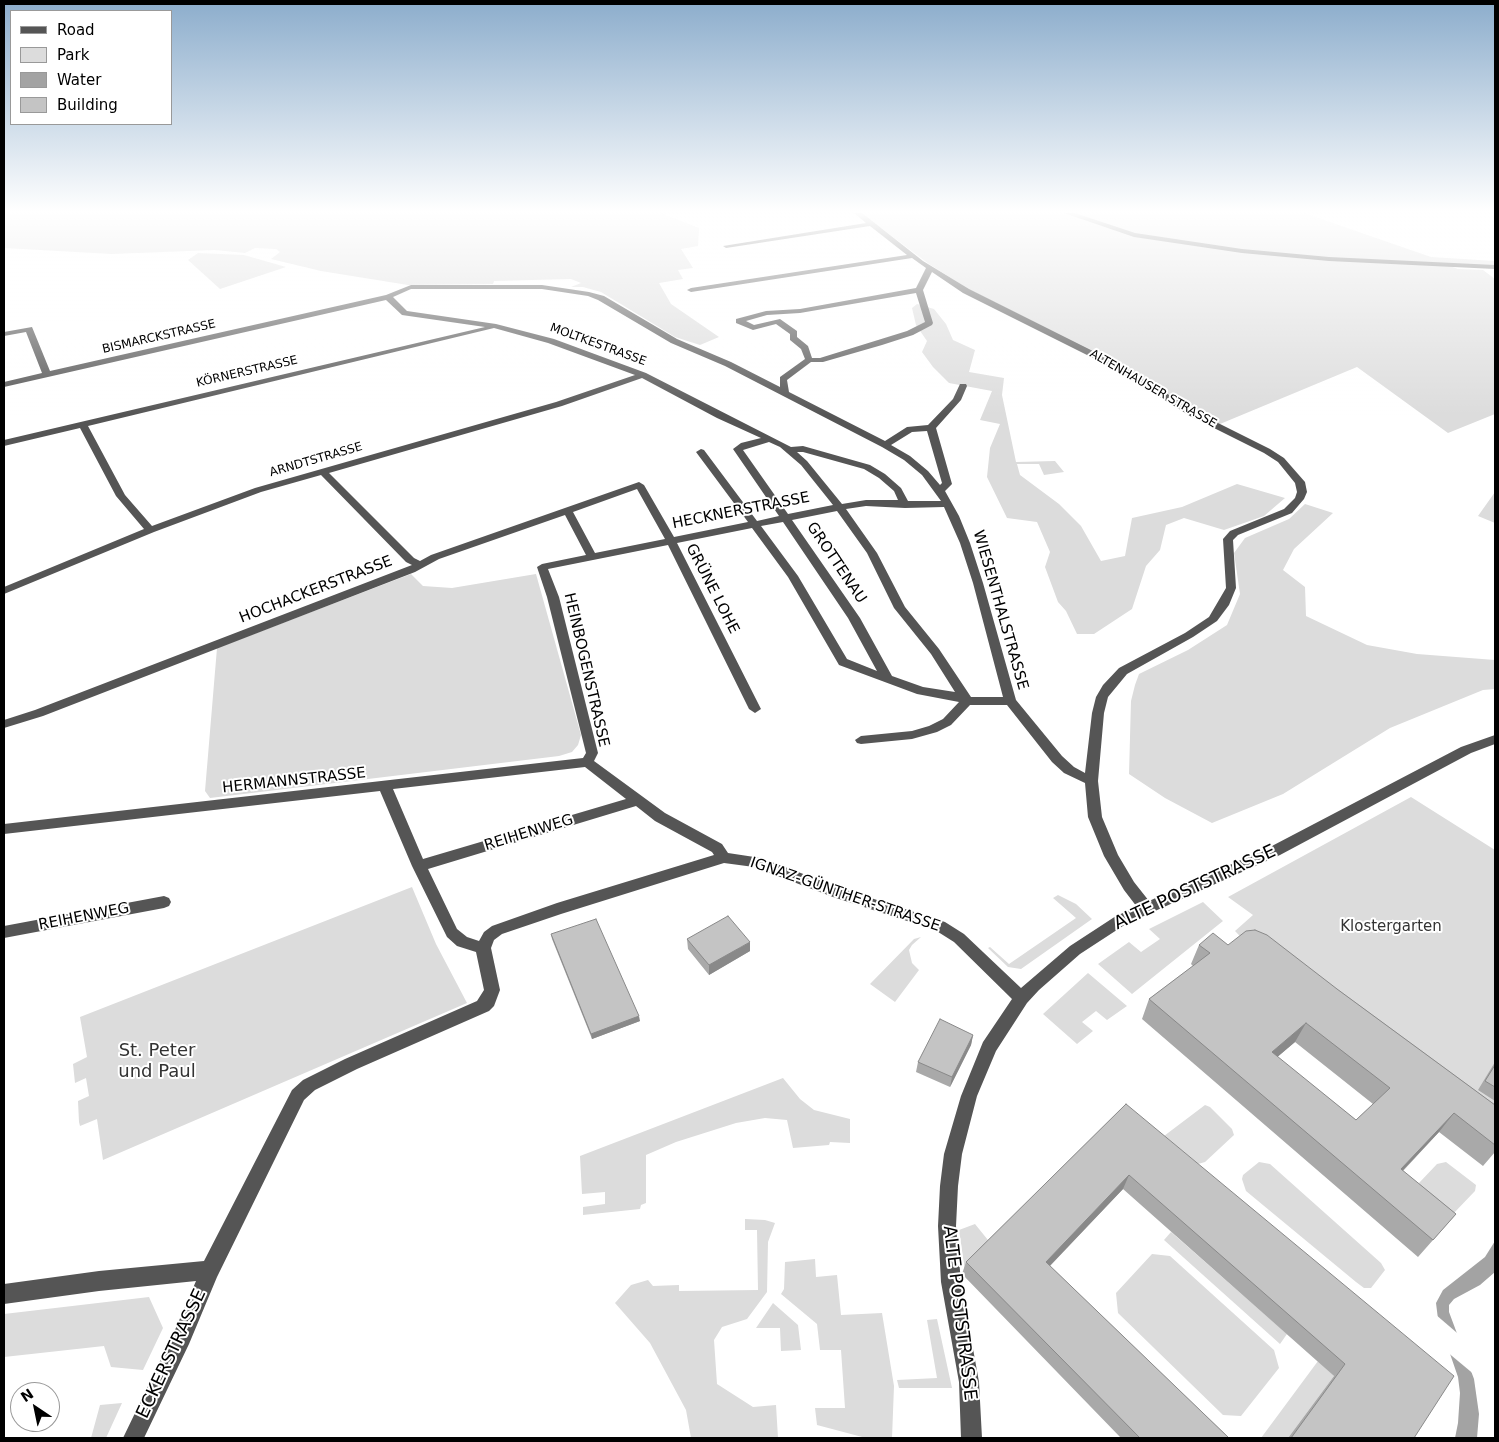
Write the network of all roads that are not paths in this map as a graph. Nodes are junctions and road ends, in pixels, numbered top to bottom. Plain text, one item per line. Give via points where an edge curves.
1 (754, 280) edge
2 (924, 280) edge
3 (949, 280) edge
4 (691, 290) dead end
5 (919, 290) junction
6 (570, 291) joint
7 (388, 297) junction
8 (496, 326) junction
9 (4, 334) edge
10 (809, 360) junction
11 (47, 374) junction
12 (643, 374) junction
13 (4, 384) edge
14 (963, 386) dead end
15 (785, 394) junction
16 (83, 424) junction
17 (931, 428) junction
18 (770, 439) junction
19 (4, 443) edge
20 (885, 444) junction
21 (790, 450) junction
22 (701, 452) dead end
23 (322, 471) junction
24 (639, 485) joint
25 (940, 491) junction
26 (947, 504) junction
27 (905, 505) junction
28 (840, 507) junction
29 (568, 510) junction
30 (786, 518) junction
31 (754, 524) junction
32 (150, 530) junction
33 (671, 541) junction
34 (592, 557) junction
35 (419, 564) junction
36 (542, 567) joint
37 (4, 591) edge
38 (887, 677) junction
39 (967, 701) junction
40 (1010, 702) junction
41 (755, 709) dead end
42 (4, 724) edge
43 (1495, 739) edge
44 (861, 740) dead end
45 (588, 762) junction
46 (1091, 780) junction
47 (385, 787) junction
48 (638, 800) junction
49 (4, 829) edge
50 (724, 858) junction
51 (419, 866) junction
52 (164, 902) dead end
53 (1146, 908) junction
54 (4, 932) edge
55 (483, 948) junction
56 (1021, 998) junction
57 (210, 1270) junction
58 (4, 1294) edge
59 (133, 1438) edge
60 (972, 1438) edge

1 - 4 street
2 - 5 street
3 - 46 street, ALTENHAUSER STRASSE via 1120,368 1187,410 1267,451 1281,460 1300,482 1300,499 1288,511 1234,533 1228,539 1231,588 1213,618 1189,635 1131,666 1107,688 1098,713
5 - 10 street via 929,323 910,334 820,360
5 - 10 street via 800,311 766,313 739,321 753,328 777,322 794,333 792,338 805,348
6 - 7 street, BISMARCKSTRASSE via 542,287 424,286 401,290
6 - 15 street, WIESENTHALSTRASSE via 608,301 674,341 728,364
7 - 8 street, MOLTKESTRASSE via 407,314
7 - 11 street, BISMARCKSTRASSE
8 - 12 street, MOLTKESTRASSE via 551,341
8 - 16 street, KÖRNERSTRASSE
9 - 11 street via 28,329
10 - 15 street via 783,380
11 - 13 street, BISMARCKSTRASSE
12 - 18 street, MOLTKESTRASSE
12 - 23 street, ARNDTSTRASSE via 559,404
14 - 17 street via 957,400
15 - 20 street, WIESENTHALSTRASSE
16 - 19 street, KÖRNERSTRASSE
16 - 32 street via 121,496
17 - 20 street via 910,429
17 - 25 street via 947,484
18 - 21 street, MOLTKESTRASSE
18 - 30 street, GROTTENAU via 738,449
20 - 25 street, WIESENTHALSTRASSE via 913,463
21 - 27 street, MOLTKESTRASSE via 803,449 867,467 898,490
21 - 28 street, MOLTKESTRASSE
22 - 31 street
23 - 32 street, ARNDTSTRASSE via 258,490
23 - 35 street via 410,560
24 - 29 street, HOCHACKERSTRASSE
24 - 33 street, GRÜNE LOHE
25 - 26 street, WIESENTHALSTRASSE
26 - 27 street, HECKNERSTRASSE
26 - 40 street, WIESENTHALSTRASSE via 965,543 978,583
27 - 28 street, HECKNERSTRASSE via 866,503
28 - 30 street, HECKNERSTRASSE
28 - 39 street via 872,554 900,608 935,652
29 - 34 street
29 - 35 street, HOCHACKERSTRASSE
30 - 31 street, HECKNERSTRASSE
30 - 38 street, GROTTENAU via 854,618
31 - 33 street, HECKNERSTRASSE
31 - 38 street via 793,576 843,662
32 - 37 street, ARNDTSTRASSE
33 - 34 street, HECKNERSTRASSE
33 - 41 street, GRÜNE LOHE
34 - 36 street, HECKNERSTRASSE
35 - 42 street, HOCHACKERSTRASSE via 411,570
36 - 45 street, HEINBOGENSTRASSE via 555,604 592,753
38 - 39 street via 920,691 957,696
39 - 40 street
39 - 44 street via 947,722 933,729 912,735
40 - 46 street, WIESENTHALSTRASSE via 1057,759 1069,770
43 - 53 street, ALTE POSTSTRASSE via 1470,748 1274,851
45 - 47 street, HERMANNSTRASSE
45 - 48 street, HEINBOGENSTRASSE
46 - 53 street via 1095,817 1111,856
47 - 49 street, HERMANNSTRASSE
47 - 51 street
48 - 50 street, HEINBOGENSTRASSE via 660,817 717,848
48 - 51 street, REIHENWEG
50 - 55 street, IGNAZ-GÜNTHER-STRASSE via 513,923 489,936
50 - 56 street, IGNAZ-GÜNTHER-STRASSE via 756,862 940,926 959,938
51 - 55 street via 452,933 462,942
52 - 54 street, REIHENWEG
53 - 56 street, ALTE POSTSTRASSE via 1075,950
55 - 57 street via 492,990 483,1006 352,1064 309,1085 298,1094
56 - 60 street, ALTE POSTSTRASSE via 995,1036 976,1079 957,1137 949,1186 947,1226 951,1282 969,1382
57 - 58 street
57 - 59 street, ECKERSTRASSE

